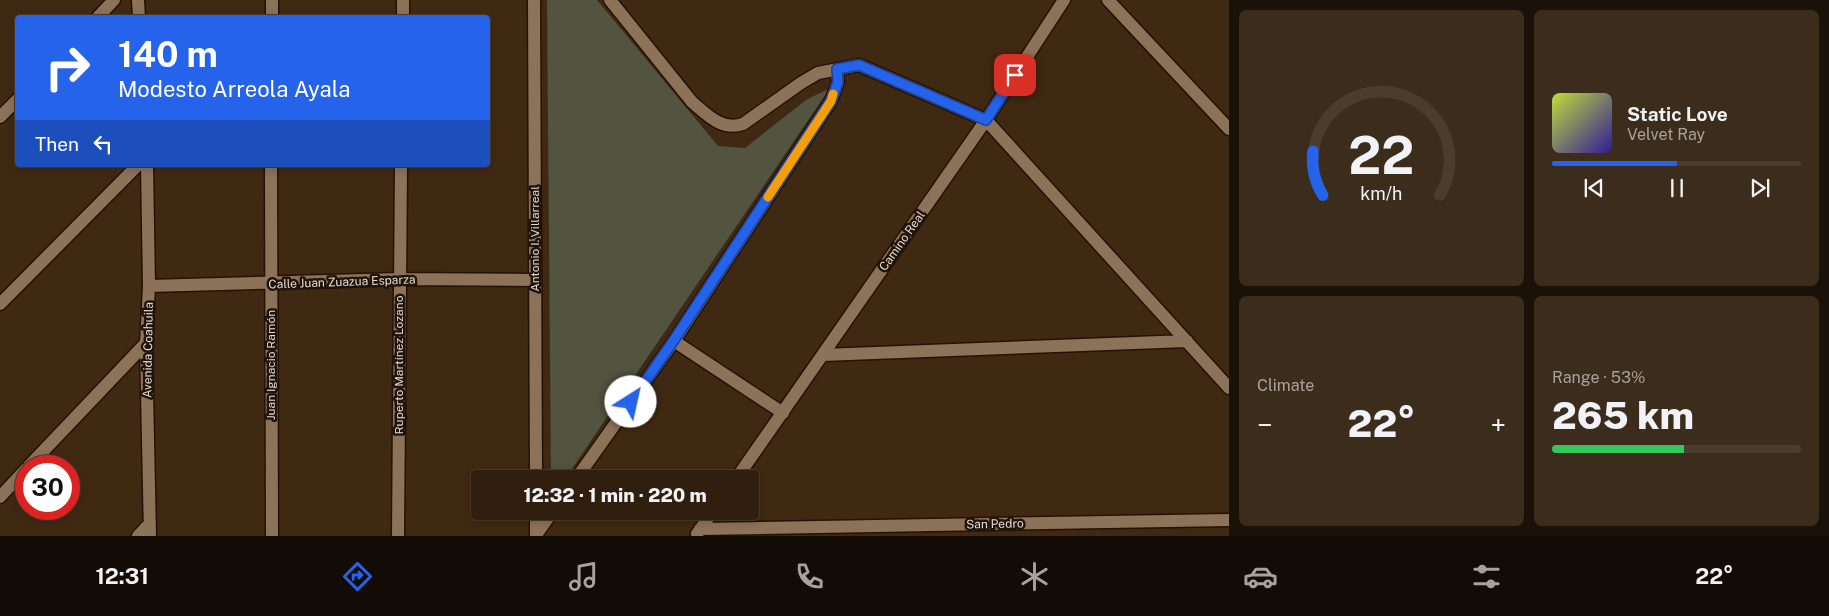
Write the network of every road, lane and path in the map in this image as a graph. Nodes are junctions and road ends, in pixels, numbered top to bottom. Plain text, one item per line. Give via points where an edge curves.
1 (114, 0) edge
2 (138, 0) edge
3 (272, 0) edge
4 (403, 0) edge
5 (534, 0) edge
6 (610, 0) edge
7 (1064, 0) edge
8 (1108, 0) edge
9 (100, 15) edge
10 (139, 15) edge
11 (272, 15) edge
12 (403, 15) edge
13 (837, 69) junction
14 (15, 102) edge
15 (0, 117) edge
16 (986, 120) junction
17 (1229, 129) edge
18 (136, 167) edge
19 (147, 167) edge
20 (271, 167) edge
21 (401, 167) edge
22 (400, 279) junction
23 (536, 280) junction
24 (271, 284) junction
25 (149, 286) junction
26 (0, 304) edge
27 (674, 340) junction
28 (1187, 341) junction
29 (146, 343) junction
30 (823, 355) junction
31 (1229, 388) edge
32 (783, 413) junction
33 (39, 455) edge
34 (536, 470) edge
35 (582, 470) edge
36 (742, 470) edge
37 (15, 481) edge
38 (0, 497) edge
39 (536, 520) edge
40 (547, 520) edge
41 (707, 520) edge
42 (1229, 520) edge
43 (150, 522) junction
44 (698, 533) edge
45 (138, 536) edge
46 (150, 536) edge
47 (272, 536) edge
48 (398, 536) edge
49 (536, 536) edge

1 - 9 street
2 - 10 street
3 - 11 street
4 - 12 street
5 - 23 street, Antonio I. Villarreal
6 - 13 street via 692,102 724,126 743,124 818,73
7 - 16 street, Camino Real
8 - 17 street
13 - 16 street via 859,65
13 - 27 street via 838,82 831,101
14 - 15 street
16 - 28 street
16 - 30 street, Camino Real
18 - 26 street
19 - 25 street, Avenida Coahuila
20 - 24 street, Juan Ignacio Ramón
21 - 22 street, Ruperto Martínez Lozano
22 - 23 street, Calle Juan Zuazua Esparza
22 - 24 street, Calle Juan Zuazua Esparza
22 - 48 street, Ruperto Martínez Lozano
23 - 34 street, Antonio I. Villarreal
24 - 25 street, Calle Juan Zuazua Esparza
24 - 47 street, Juan Ignacio Ramón
25 - 29 street, Avenida Coahuila
27 - 32 street
27 - 35 street
28 - 30 street
28 - 31 street
29 - 33 street
29 - 43 street, Avenida Coahuila
30 - 32 street, Camino Real
32 - 36 street, Camino Real
37 - 38 street
39 - 49 street
40 - 49 street
41 - 44 street
42 - 44 street, San Pedro
43 - 45 street
43 - 46 street, Avenida Coahuila

